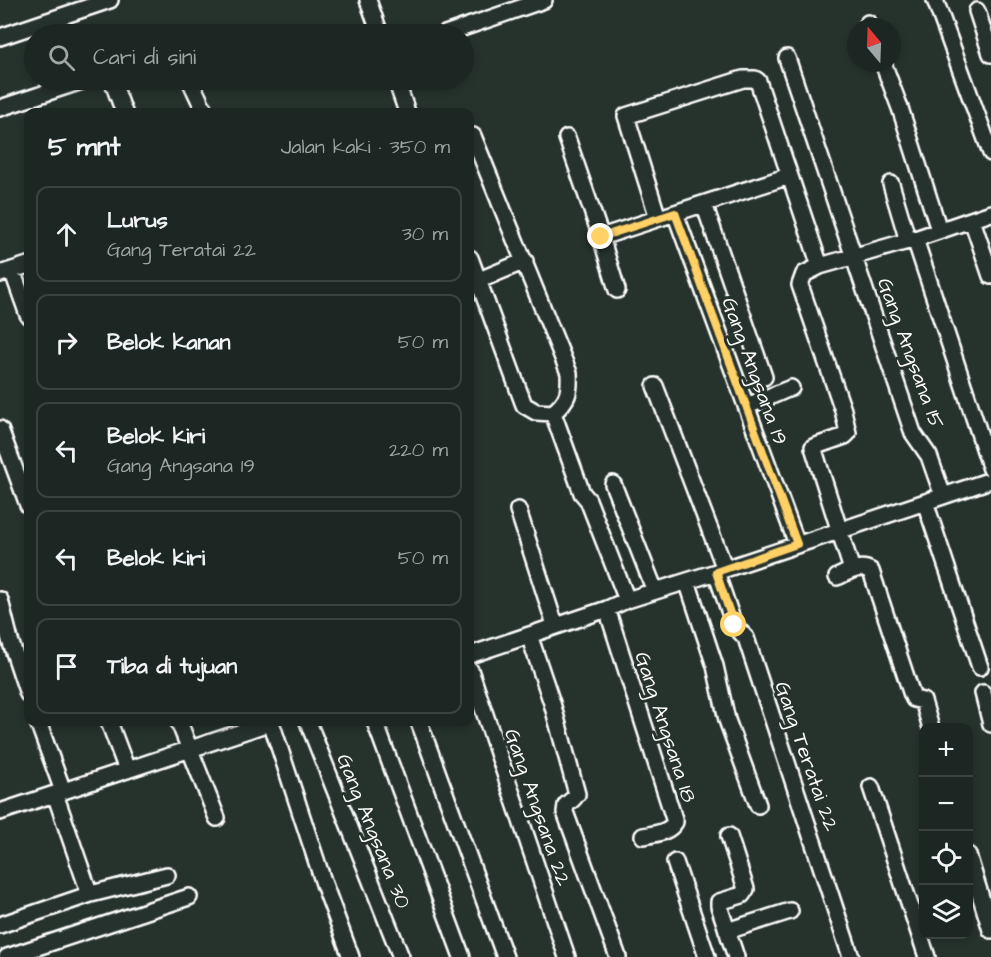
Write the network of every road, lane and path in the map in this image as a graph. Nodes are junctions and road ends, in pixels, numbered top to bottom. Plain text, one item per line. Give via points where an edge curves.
1 (110, 0) edge
2 (368, 0) edge
3 (544, 0) edge
4 (935, 0) edge
5 (976, 11) dead end
6 (39, 24) edge
7 (376, 24) edge
8 (474, 24) edge
9 (24, 29) edge
10 (0, 37) edge
11 (991, 54) edge
12 (787, 58) dead end
13 (886, 72) edge
14 (55, 90) edge
15 (116, 90) edge
16 (195, 90) edge
17 (399, 90) edge
18 (0, 108) edge
19 (122, 108) edge
20 (203, 108) edge
21 (406, 108) edge
22 (474, 138) edge
23 (567, 138) dead end
24 (991, 153) edge
25 (789, 176) junction
26 (891, 184) dead end
27 (704, 204) junction
28 (675, 213) junction
29 (991, 213) edge
30 (658, 218) junction
31 (972, 220) junction
32 (939, 230) junction
33 (601, 237) junction
34 (912, 240) junction
35 (854, 256) junction
36 (525, 261) junction
37 (24, 266) edge
38 (820, 266) junction
39 (474, 271) edge
40 (6, 272) edge
41 (991, 276) edge
42 (477, 281) junction
43 (617, 290) dead end
44 (24, 307) edge
45 (749, 333) junction
46 (722, 342) junction
47 (764, 376) dead end
48 (655, 386) dead end
49 (791, 388) dead end
50 (746, 406) junction
51 (553, 413) junction
52 (0, 429) edge
53 (990, 481) edge
54 (613, 484) dead end
55 (24, 494) edge
56 (943, 496) junction
57 (925, 502) junction
58 (518, 510) dead end
59 (840, 531) junction
60 (797, 544) junction
61 (852, 570) junction
62 (721, 571) junction
63 (837, 577) dead end
64 (687, 581) junction
65 (655, 591) junction
66 (0, 600) edge
67 (618, 604) junction
68 (555, 626) junction
69 (529, 635) junction
70 (5, 641) edge
71 (474, 649) edge
72 (980, 667) dead end
73 (474, 682) edge
74 (24, 685) edge
75 (983, 693) dead end
76 (930, 723) edge
77 (991, 724) edge
78 (39, 726) edge
79 (110, 726) edge
80 (180, 726) edge
81 (241, 726) edge
82 (273, 726) edge
83 (310, 726) edge
84 (376, 726) edge
85 (420, 726) edge
86 (189, 749) junction
87 (127, 770) junction
88 (871, 787) dead end
89 (59, 792) junction
90 (758, 805) dead end
91 (0, 812) edge
92 (217, 818) dead end
93 (729, 836) dead end
94 (642, 837) dead end
95 (675, 862) dead end
96 (973, 869) edge
97 (167, 875) dead end
98 (92, 894) junction
99 (189, 897) dead end
100 (790, 911) dead end
101 (0, 926) edge
102 (991, 930) edge
103 (727, 932) junction
104 (7, 957) edge
105 (351, 957) edge
106 (401, 957) edge
107 (462, 957) edge
108 (505, 957) edge
109 (567, 957) edge
110 (618, 957) edge
111 (707, 957) edge
112 (736, 957) edge
113 (851, 957) edge
114 (927, 957) edge

1 - 6 street
2 - 7 street
3 - 8 street
4 - 24 street
5 - 11 street
9 - 10 street
12 - 35 street, Gang Angsana 15
13 - 32 street
14 - 18 street
15 - 19 street
16 - 20 street
17 - 21 street
22 - 36 street
23 - 33 street
25 - 27 street
25 - 30 street via 755,79 743,78 627,114
25 - 38 street
26 - 34 street
27 - 28 street
27 - 45 street
28 - 30 street
28 - 46 street, Gang Angsana 19
29 - 31 street
30 - 33 street
31 - 32 street
31 - 41 street
32 - 34 street
33 - 43 street
34 - 35 street
34 - 53 street
35 - 38 street
35 - 56 street, Gang Angsana 15 via 913,433 929,456
36 - 42 street
36 - 51 street via 569,373 570,390
37 - 40 street
38 - 59 street via 802,276 800,285 848,431 845,436 813,447
39 - 42 street
40 - 44 street
42 - 51 street via 524,405 536,412
45 - 46 street
45 - 47 street
46 - 50 street, Gang Angsana 19
48 - 62 street, Gang Teratai 22
49 - 50 street
50 - 60 street, Gang Angsana 19
51 - 67 street via 582,494 588,500
52 - 55 street
53 - 56 street
54 - 65 street
56 - 57 street
57 - 59 street
57 - 72 street
58 - 68 street
59 - 60 street
59 - 61 street
60 - 62 street
61 - 63 street
61 - 76 street via 871,571 912,695 923,701
62 - 64 street
62 - 113 street, Gang Teratai 22 via 734,625 746,638
64 - 65 street
64 - 90 street via 715,666 727,720
65 - 67 street
66 - 70 street
67 - 68 street
67 - 94 street, Gang Angsana 18 via 675,822 664,832
68 - 69 street
69 - 71 street
69 - 110 street via 577,794 566,805 566,812
70 - 74 street
73 - 109 street, Gang Angsana 22
75 - 77 street
78 - 89 street
79 - 87 street
80 - 86 street
81 - 86 street
82 - 105 street
83 - 106 street, Gang Angsana 30
84 - 107 street
85 - 108 street
86 - 87 street
86 - 92 street
87 - 89 street
88 - 114 street
89 - 91 street
89 - 98 street
93 - 103 street via 746,889 742,895 719,902
95 - 111 street
96 - 102 street
97 - 98 street
98 - 101 street
99 - 104 street
100 - 103 street
103 - 112 street

